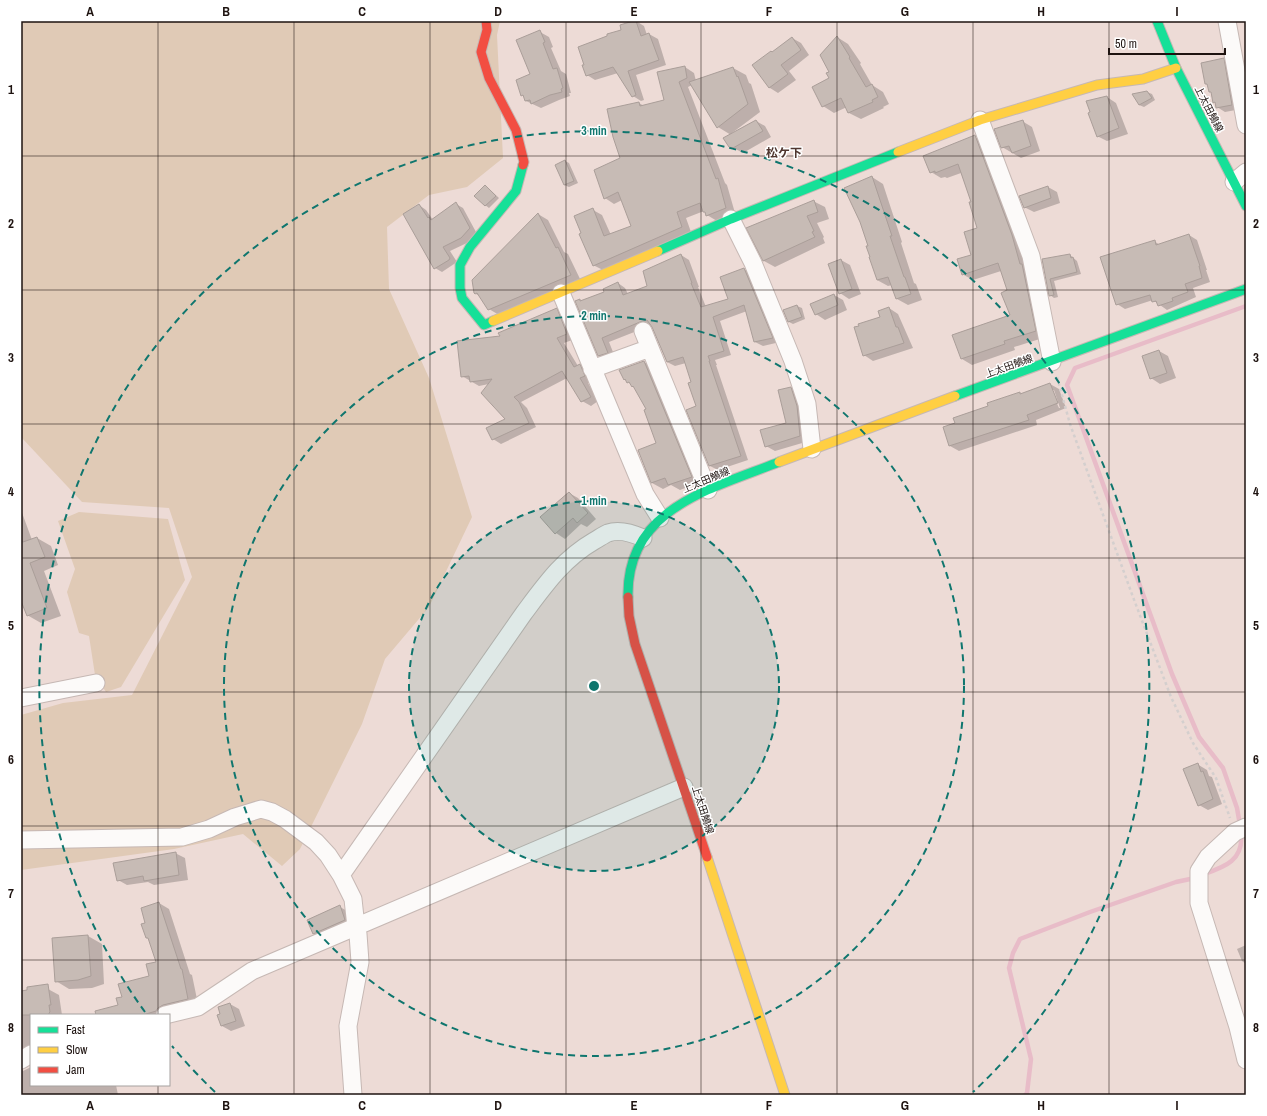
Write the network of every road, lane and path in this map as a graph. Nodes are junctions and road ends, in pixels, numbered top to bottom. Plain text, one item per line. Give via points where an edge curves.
1 (486, 21) edge
2 (1157, 21) edge
3 (1227, 21) edge
4 (1176, 68) junction
5 (980, 120) junction
6 (1246, 125) edge
7 (1240, 177) edge
8 (1246, 206) edge
9 (731, 218) junction
10 (1246, 289) edge
11 (561, 293) junction
12 (643, 331) dead end
13 (650, 348) junction
14 (1052, 362) junction
15 (592, 369) junction
16 (812, 449) junction
17 (708, 490) junction
18 (660, 518) junction
19 (643, 538) junction
20 (96, 683) dead end
21 (21, 698) edge
22 (684, 787) junction
23 (1240, 829) edge
24 (21, 840) edge
25 (341, 875) junction
26 (356, 927) junction
27 (169, 1014) edge
28 (30, 1055) edge
29 (21, 1060) edge
30 (1246, 1060) edge
31 (353, 1095) edge
32 (786, 1095) edge

1 - 11 main road via 487,30 481,52 489,78 516,130 524,162 516,191 470,247 460,265 462,298 484,325
2 - 4 main road, 上太田鵤線
3 - 6 street
4 - 5 main road via 1143,79 1097,85
4 - 7 main road, 上太田鵤線
5 - 9 main road
5 - 14 street via 1031,256
7 - 8 main road, 上太田鵤線
9 - 11 main road
9 - 16 street via 753,263 793,361 807,404
10 - 14 main road, 上太田鵤線
11 - 15 street
12 - 13 street
13 - 15 street
13 - 17 street
14 - 16 main road, 上太田鵤線
14 - 23 path via 1070,424 1169,690 1193,743 1216,778
15 - 18 street via 646,494
16 - 17 main road, 上太田鵤線
17 - 18 main road, 上太田鵤線 via 684,501
18 - 19 main road, 上太田鵤線
19 - 22 main road, 上太田鵤線 via 634,558 628,583 629,616 635,644
19 - 25 street via 632,533 608,533 583,548 551,576
20 - 21 street
22 - 26 street
22 - 32 main road, 上太田鵤線
23 - 30 street via 1208,857 1199,871 1199,903
24 - 25 street via 182,837 261,809 285,819 316,842
25 - 26 street via 353,899
26 - 27 street via 252,971 198,1007
26 - 31 street via 360,962 348,1026
28 - 29 street

